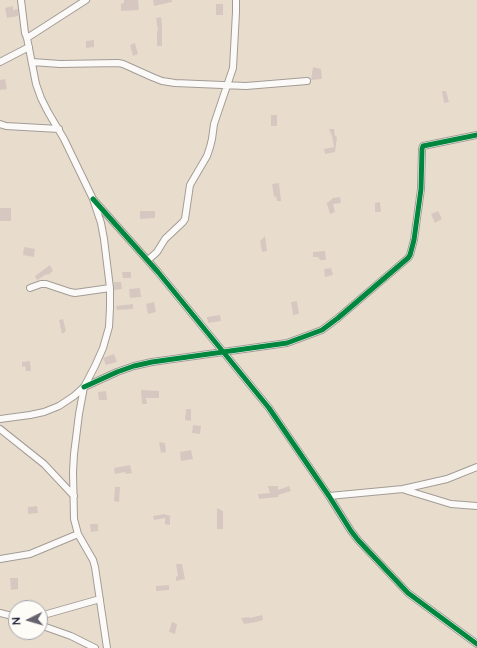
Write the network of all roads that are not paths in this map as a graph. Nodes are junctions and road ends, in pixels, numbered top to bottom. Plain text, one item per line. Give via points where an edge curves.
1 (21, 0) edge
2 (86, 0) edge
3 (236, 0) edge
4 (27, 38) junction
5 (29, 47) junction
6 (0, 62) edge
7 (32, 62) junction
8 (307, 81) dead end
9 (227, 85) junction
10 (0, 124) edge
11 (59, 129) junction
12 (477, 135) edge
13 (93, 199) junction
14 (148, 260) junction
15 (30, 288) dead end
16 (110, 288) junction
17 (223, 351) junction
18 (84, 387) junction
19 (0, 419) edge
20 (0, 430) edge
21 (477, 467) edge
22 (403, 489) junction
23 (74, 496) junction
24 (329, 496) junction
25 (477, 506) edge
26 (78, 534) junction
27 (0, 559) edge
28 (100, 598) junction
29 (48, 613) edge
30 (48, 628) edge
31 (477, 644) edge
32 (95, 648) edge
33 (107, 648) edge

1 - 4 street
2 - 4 street
3 - 9 street via 233,64
4 - 5 street
5 - 6 street
5 - 7 street
7 - 9 street via 118,63 162,81
7 - 11 street via 41,98
8 - 9 street
9 - 14 street via 207,156 190,185 185,219
10 - 11 street
11 - 13 street
12 - 17 street via 423,146 421,189 410,255 338,318 316,333 287,343
13 - 14 street
13 - 16 street via 101,223
14 - 17 street
15 - 16 street via 46,284 75,293
16 - 18 street via 108,327 103,348
17 - 18 street via 134,366
17 - 24 street via 272,413
18 - 19 street via 59,406 44,412
18 - 23 street via 74,454
20 - 23 street via 44,464
21 - 22 street via 446,479
22 - 24 street
22 - 25 street via 451,504
23 - 26 street via 74,519
24 - 31 street via 358,540 400,585
26 - 27 street via 30,554
26 - 28 street via 93,560
28 - 29 street
28 - 33 street
30 - 32 street

